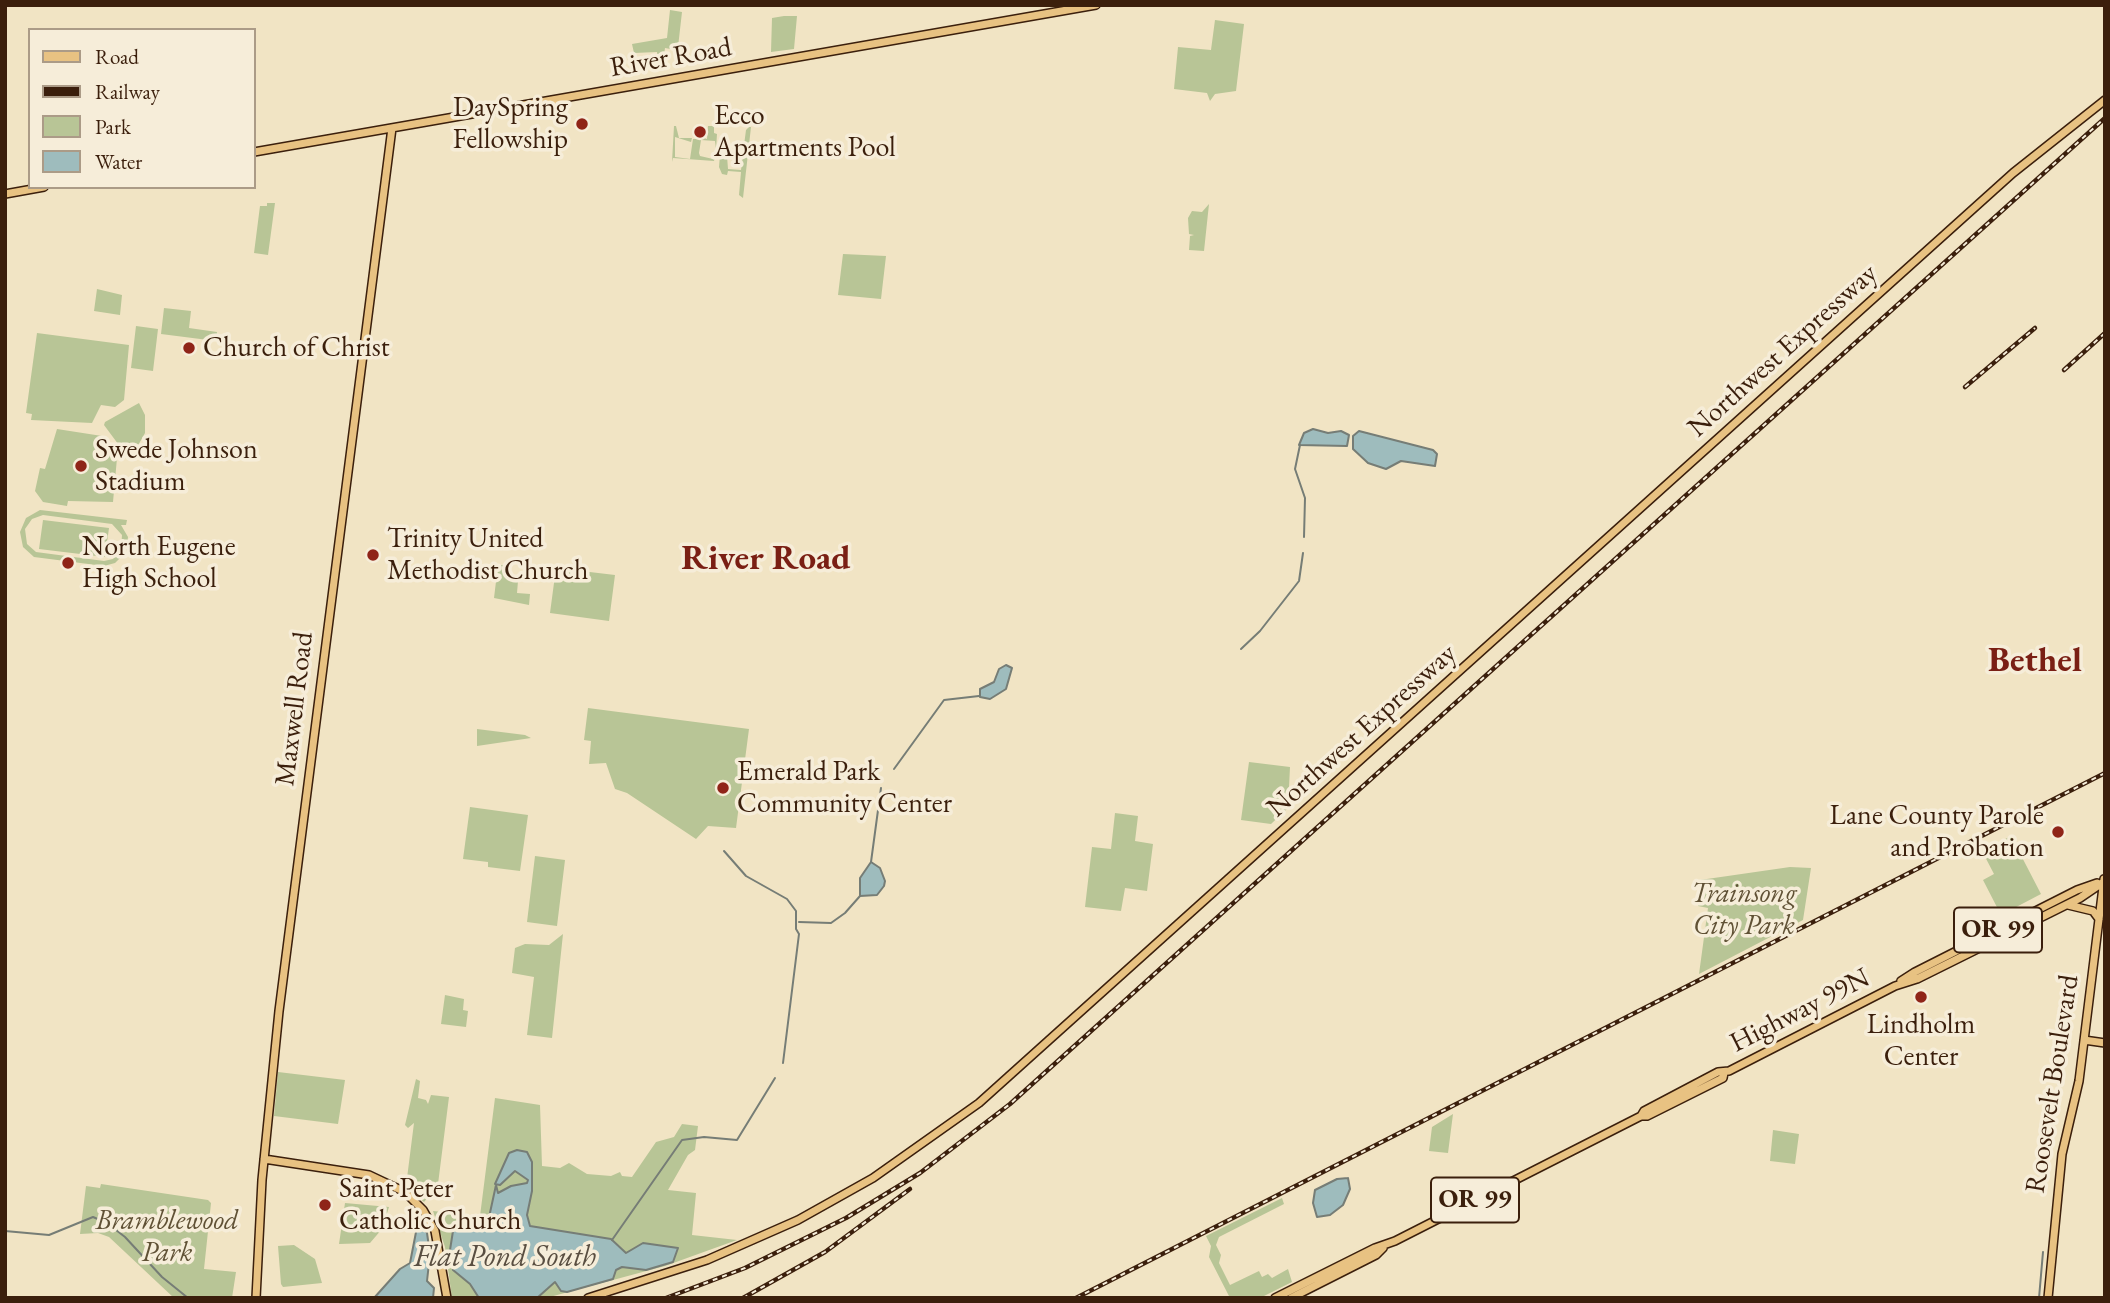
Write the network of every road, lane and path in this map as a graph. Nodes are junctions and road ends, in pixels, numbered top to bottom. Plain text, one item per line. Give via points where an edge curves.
1 (1096, 5) edge
2 (2105, 100) edge
3 (391, 128) junction
4 (256, 152) edge
5 (33, 189) edge
6 (5, 194) edge
7 (2105, 879) edge
8 (2064, 905) junction
9 (2099, 919) junction
10 (1895, 986) junction
11 (2084, 1040) junction
12 (2105, 1043) edge
13 (264, 1160) junction
14 (1383, 1247) junction
15 (256, 1298) edge
16 (447, 1298) edge
17 (588, 1298) edge
18 (1275, 1298) edge
19 (1291, 1298) edge
20 (2048, 1298) edge

1 - 3 main road, River Road
2 - 17 main road, Northwest Expressway via 1993,191 979,1103 873,1178 798,1220 707,1260
3 - 4 main road, River Road
3 - 13 main road, Maxwell Road via 319,683
5 - 6 main road
7 - 8 main road, Highway 99N / OR 99
7 - 9 main road, Roosevelt Boulevard
7 - 10 main road, Highway 99N / OR 99
8 - 9 main road via 2080,905
8 - 10 main road, Highway 99N / OR 99
9 - 11 main road, Roosevelt Boulevard
10 - 14 main road, Highway 99N / OR 99 via 1724,1073 1715,1082
11 - 12 main road
11 - 20 main road, Roosevelt Boulevard via 2062,1154
13 - 15 main road, Maxwell Road
13 - 16 main road via 369,1175 405,1192 435,1231
14 - 18 main road, Highway 99N / OR 99
14 - 19 main road, Highway 99N / OR 99 via 1376,1255

